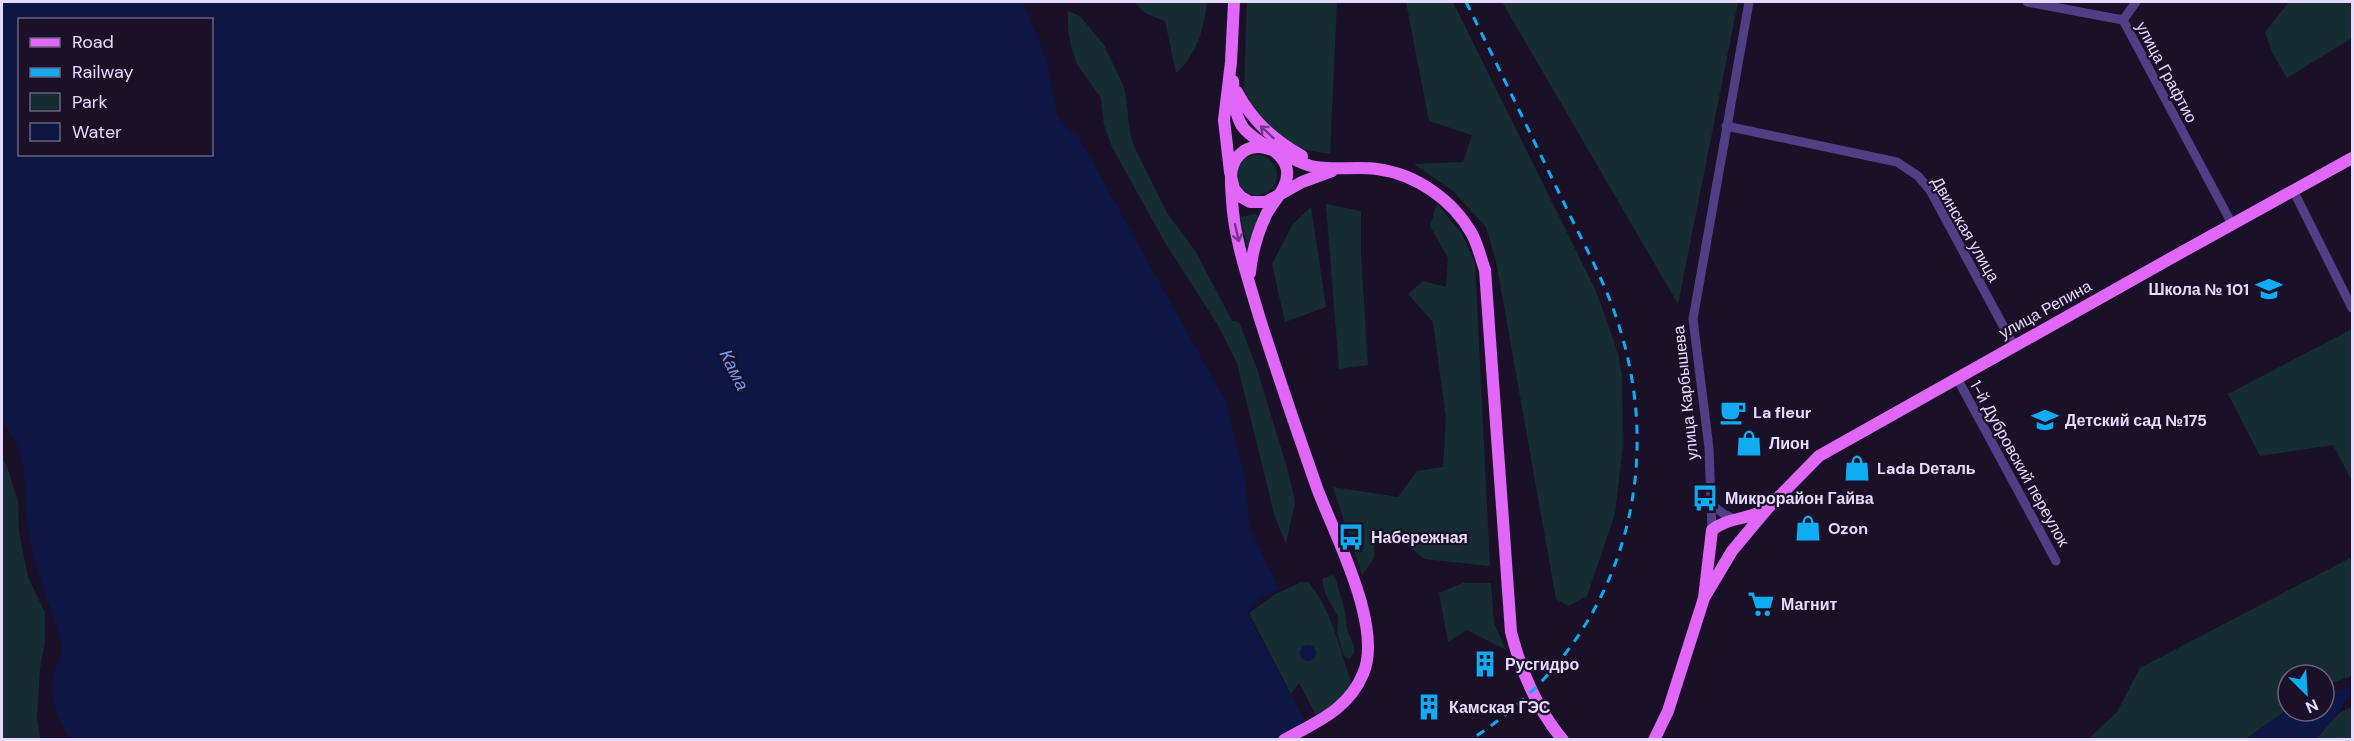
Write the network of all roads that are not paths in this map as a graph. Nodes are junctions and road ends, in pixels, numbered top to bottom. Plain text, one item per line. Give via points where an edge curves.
1 (1234, 2) edge
2 (1749, 2) edge
3 (2027, 2) edge
4 (2136, 2) edge
5 (2038, 3) edge
6 (2123, 20) junction
7 (1231, 62) junction
8 (1726, 126) junction
9 (1271, 150) junction
10 (2352, 158) edge
11 (1336, 170) junction
12 (1231, 179) junction
13 (2293, 190) junction
14 (1275, 198) junction
15 (2232, 224) junction
16 (1250, 285) junction
17 (2352, 308) edge
18 (2014, 346) junction
19 (1957, 378) junction
20 (1712, 505) junction
21 (1768, 508) junction
22 (1735, 519) junction
23 (1712, 530) junction
24 (1711, 548) junction
25 (1732, 551) junction
26 (2056, 561) dead end
27 (1704, 598) junction
28 (1284, 740) edge
29 (1563, 740) edge
30 (1654, 740) edge

1 - 7 main road
2 - 8 street, улица Карбышева
3 - 5 street, улица Графтио
4 - 6 street
5 - 6 street, улица Графтио
6 - 15 street, улица Графтио
7 - 9 main road via 1240,122
11 -> 7 main road via 1303,157 1267,133 1235,88
7 - 12 main road via 1224,120
8 - 18 street, Двинская улица via 1897,162 1918,176
8 - 20 street, улица Карбышева via 1693,319
9 - 11 main road via 1304,164
9 - 12 main road via 1256,147 1242,152 1233,164
9 - 14 main road via 1280,156 1287,172 1286,184
10 - 13 main road, улица Репина
11 - 14 main road via 1302,182
11 - 29 main road via 1378,169 1411,177 1438,195 1473,235 1485,270 1511,632 1523,675 1541,710
12 - 14 main road via 1234,189 1246,200 1261,203
12 -> 16 main road via 1234,219
13 - 15 main road, улица Репина
13 - 17 street
14 - 16 main road via 1254,248
15 - 18 main road, улица Репина
16 - 28 main road via 1276,370 1351,572 1367,630 1364,673 1350,698 1336,711
18 - 19 main road, улица Репина
19 - 21 main road, улица Репина via 1819,456
19 - 26 street, 1-й Дубровский переулок
20 - 22 street
20 - 23 street, улица Карбышева
21 - 22 main road
21 - 25 main road, улица Репина
22 - 23 main road
23 - 24 main road, улица Карбышева
24 - 25 main road
24 - 27 main road, улица Карбышева
25 - 27 main road, улица Репина
27 - 30 main road, улица Карбышева via 1668,711

